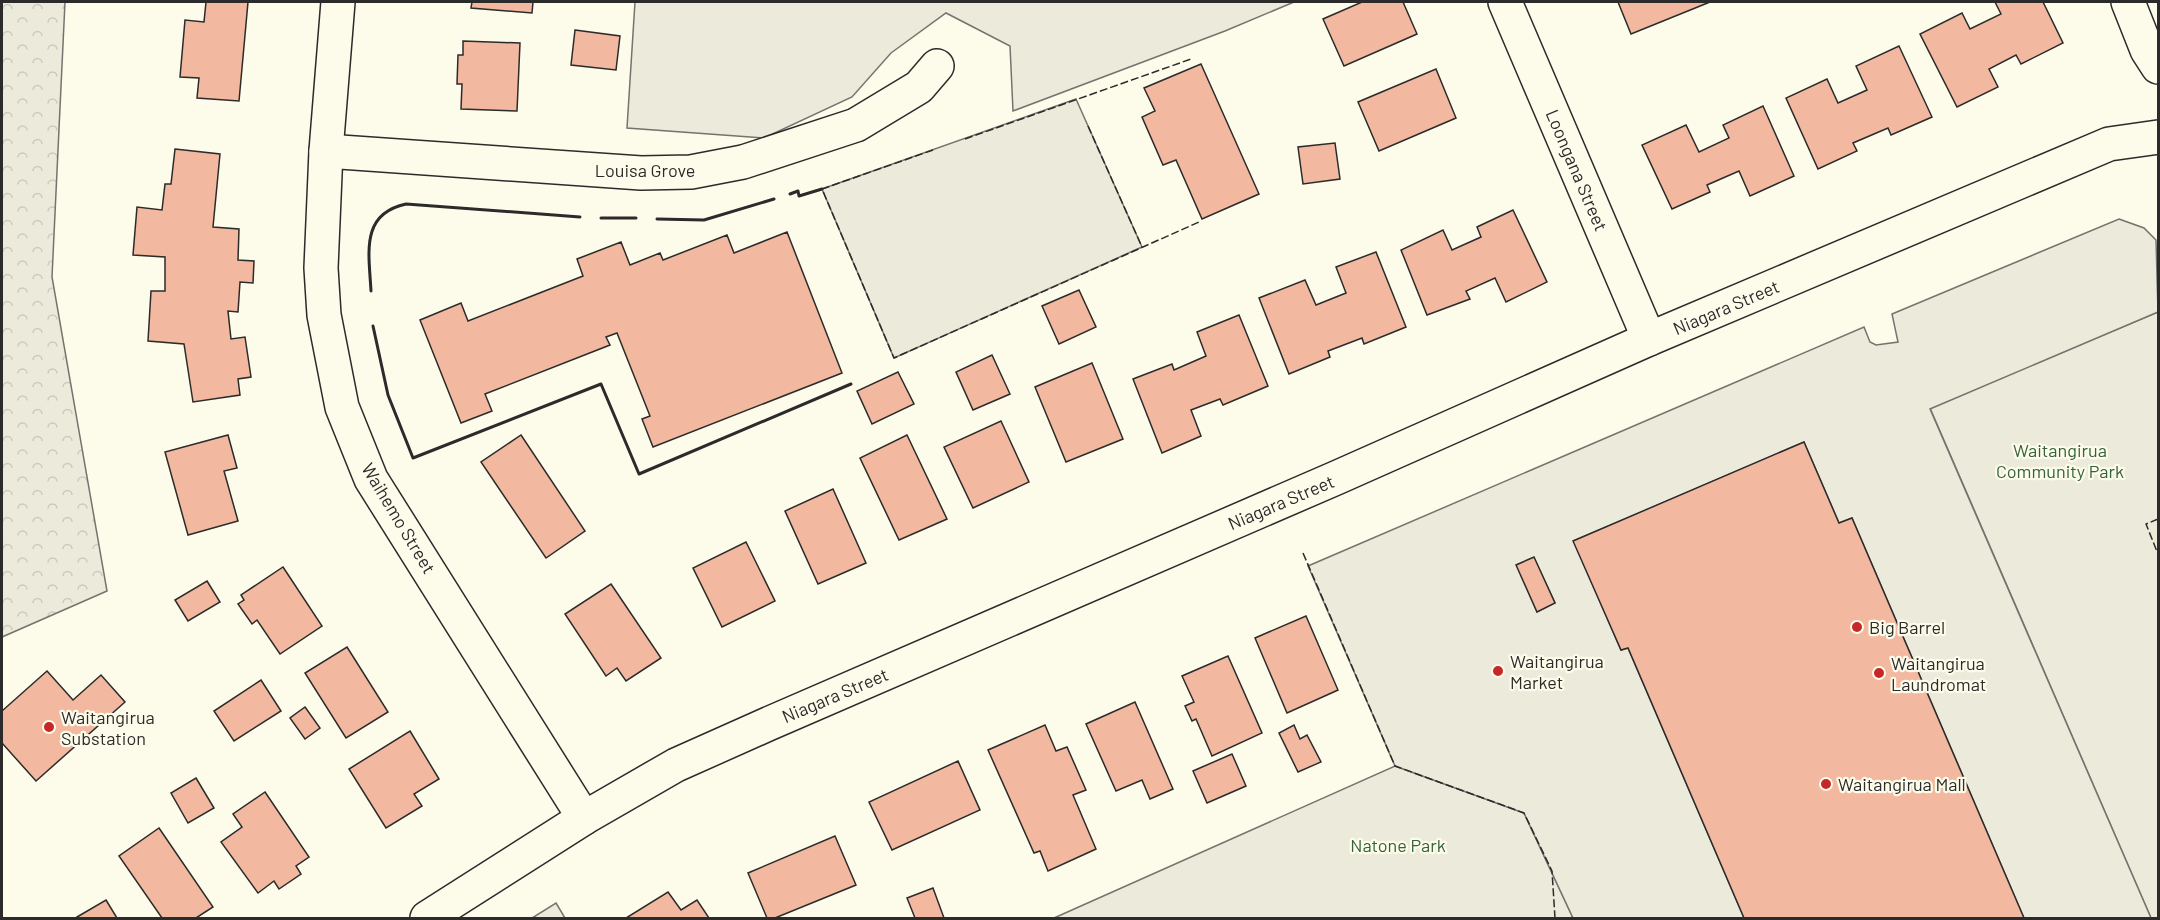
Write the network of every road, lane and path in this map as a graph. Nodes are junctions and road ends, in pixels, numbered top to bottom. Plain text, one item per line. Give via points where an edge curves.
1 (338, 2) edge
2 (1504, 2) edge
3 (2128, 2) edge
4 (937, 66) dead end
5 (2158, 68) edge
6 (2158, 137) edge
7 (326, 151) junction
8 (1649, 339) junction
9 (584, 818) junction
10 (427, 918) edge

1 - 7 street, Waihemo Street
2 - 8 street, Loongana Street
3 - 5 street
4 - 7 street, Louisa Grove via 919,87 856,125 743,162 691,172 612,172
6 - 8 street, Niagara Street via 2109,144
7 - 9 street, Waihemo Street via 323,303 342,407 371,479
8 - 9 street, Niagara Street via 747,733 676,765
9 - 10 street, Niagara Street

